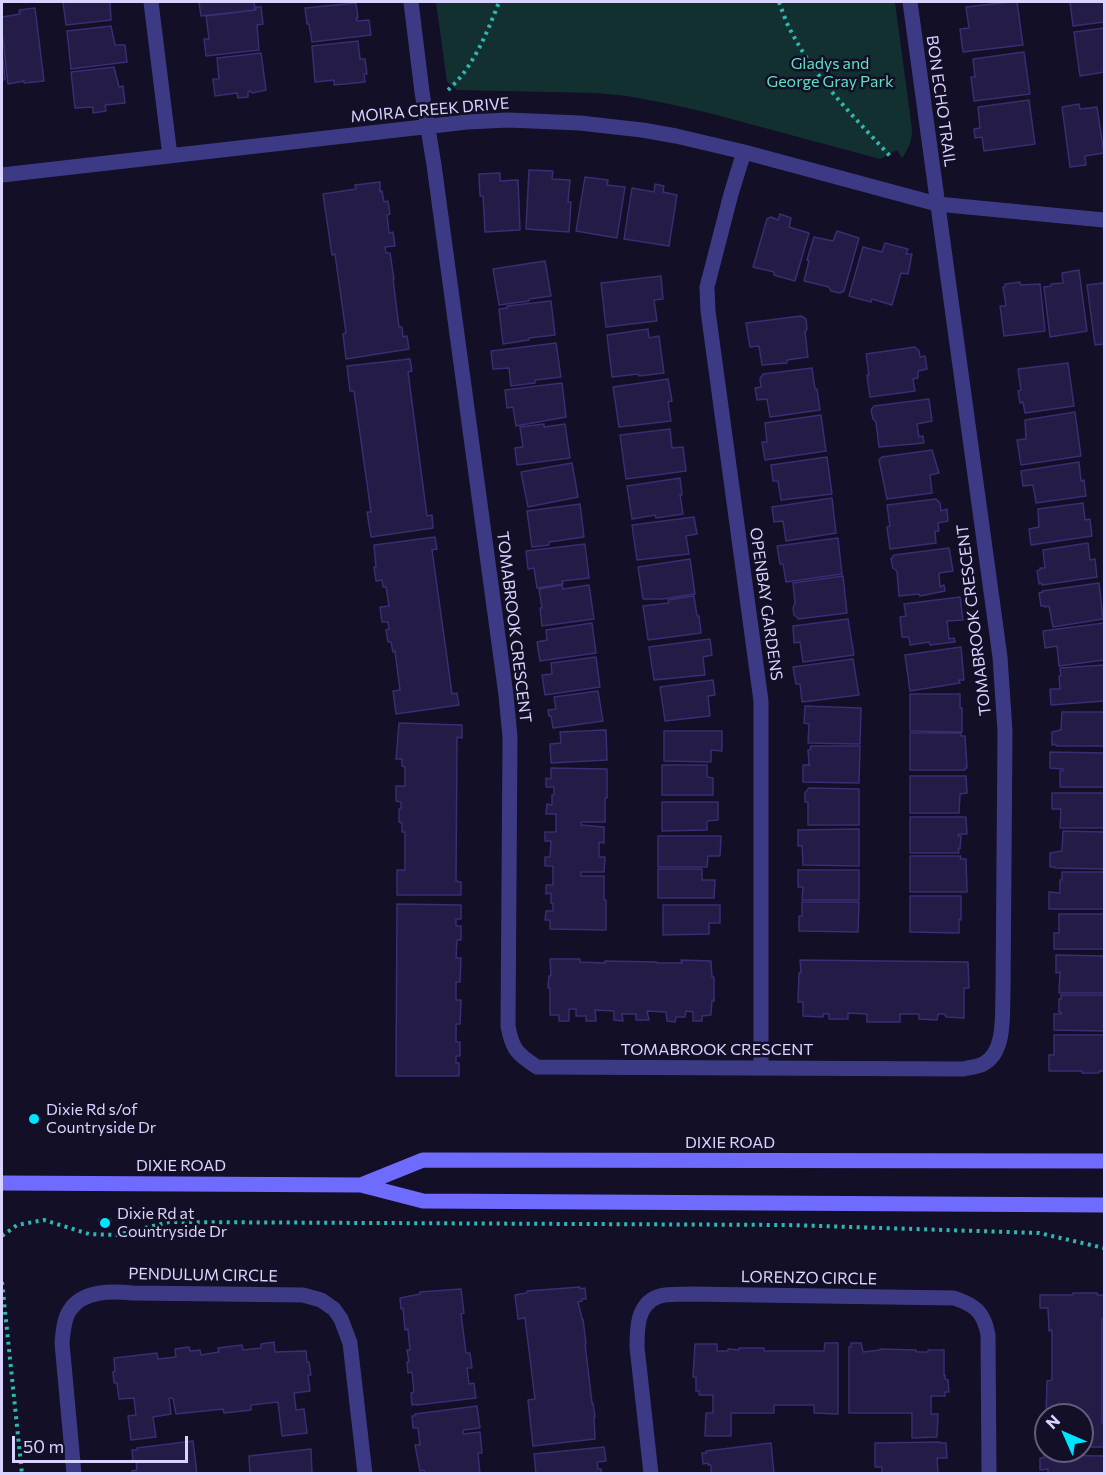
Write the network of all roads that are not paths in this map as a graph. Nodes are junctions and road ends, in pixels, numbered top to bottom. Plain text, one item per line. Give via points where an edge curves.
1 (151, 2) edge
2 (411, 2) edge
3 (910, 2) edge
4 (428, 126) junction
5 (744, 152) junction
6 (170, 156) junction
7 (2, 175) edge
8 (937, 204) junction
9 (1104, 220) edge
10 (761, 1068) junction
11 (1104, 1161) edge
12 (2, 1183) edge
13 (361, 1185) junction
14 (1104, 1206) edge
15 (74, 1473) edge
16 (365, 1473) edge
17 (651, 1473) edge
18 (989, 1473) edge

1 - 6 street
2 - 4 street, TOMABROOK CRESCENT
3 - 8 street, BON ECHO TRAIL
4 - 5 street, MOIRA CREEK DRIVE via 488,120 589,124 664,134
4 - 6 street, MOIRA CREEK DRIVE
4 - 10 street, TOMABROOK CRESCENT via 510,737 511,1044 522,1058 537,1067
5 - 8 street, MOIRA CREEK DRIVE
5 - 10 street, OPENBAY GARDENS via 707,287 761,701
6 - 7 street, MOIRA CREEK DRIVE
8 - 9 street, MOIRA CREEK DRIVE
8 - 10 street, TOMABROOK CRESCENT via 1003,696 1001,1036 994,1054 983,1064 964,1069
11 - 13 main road, DIXIE ROAD via 423,1160
12 - 13 main road, DIXIE ROAD
13 - 14 main road, DIXIE ROAD via 423,1201
15 - 16 street, PENDULUM CIRCLE via 62,1342 64,1325 69,1310 82,1299 114,1291 303,1295 334,1308 350,1343
17 - 18 street, LORENZO CIRCLE via 637,1347 639,1317 656,1297 690,1294 954,1298 968,1303 986,1323 988,1335

